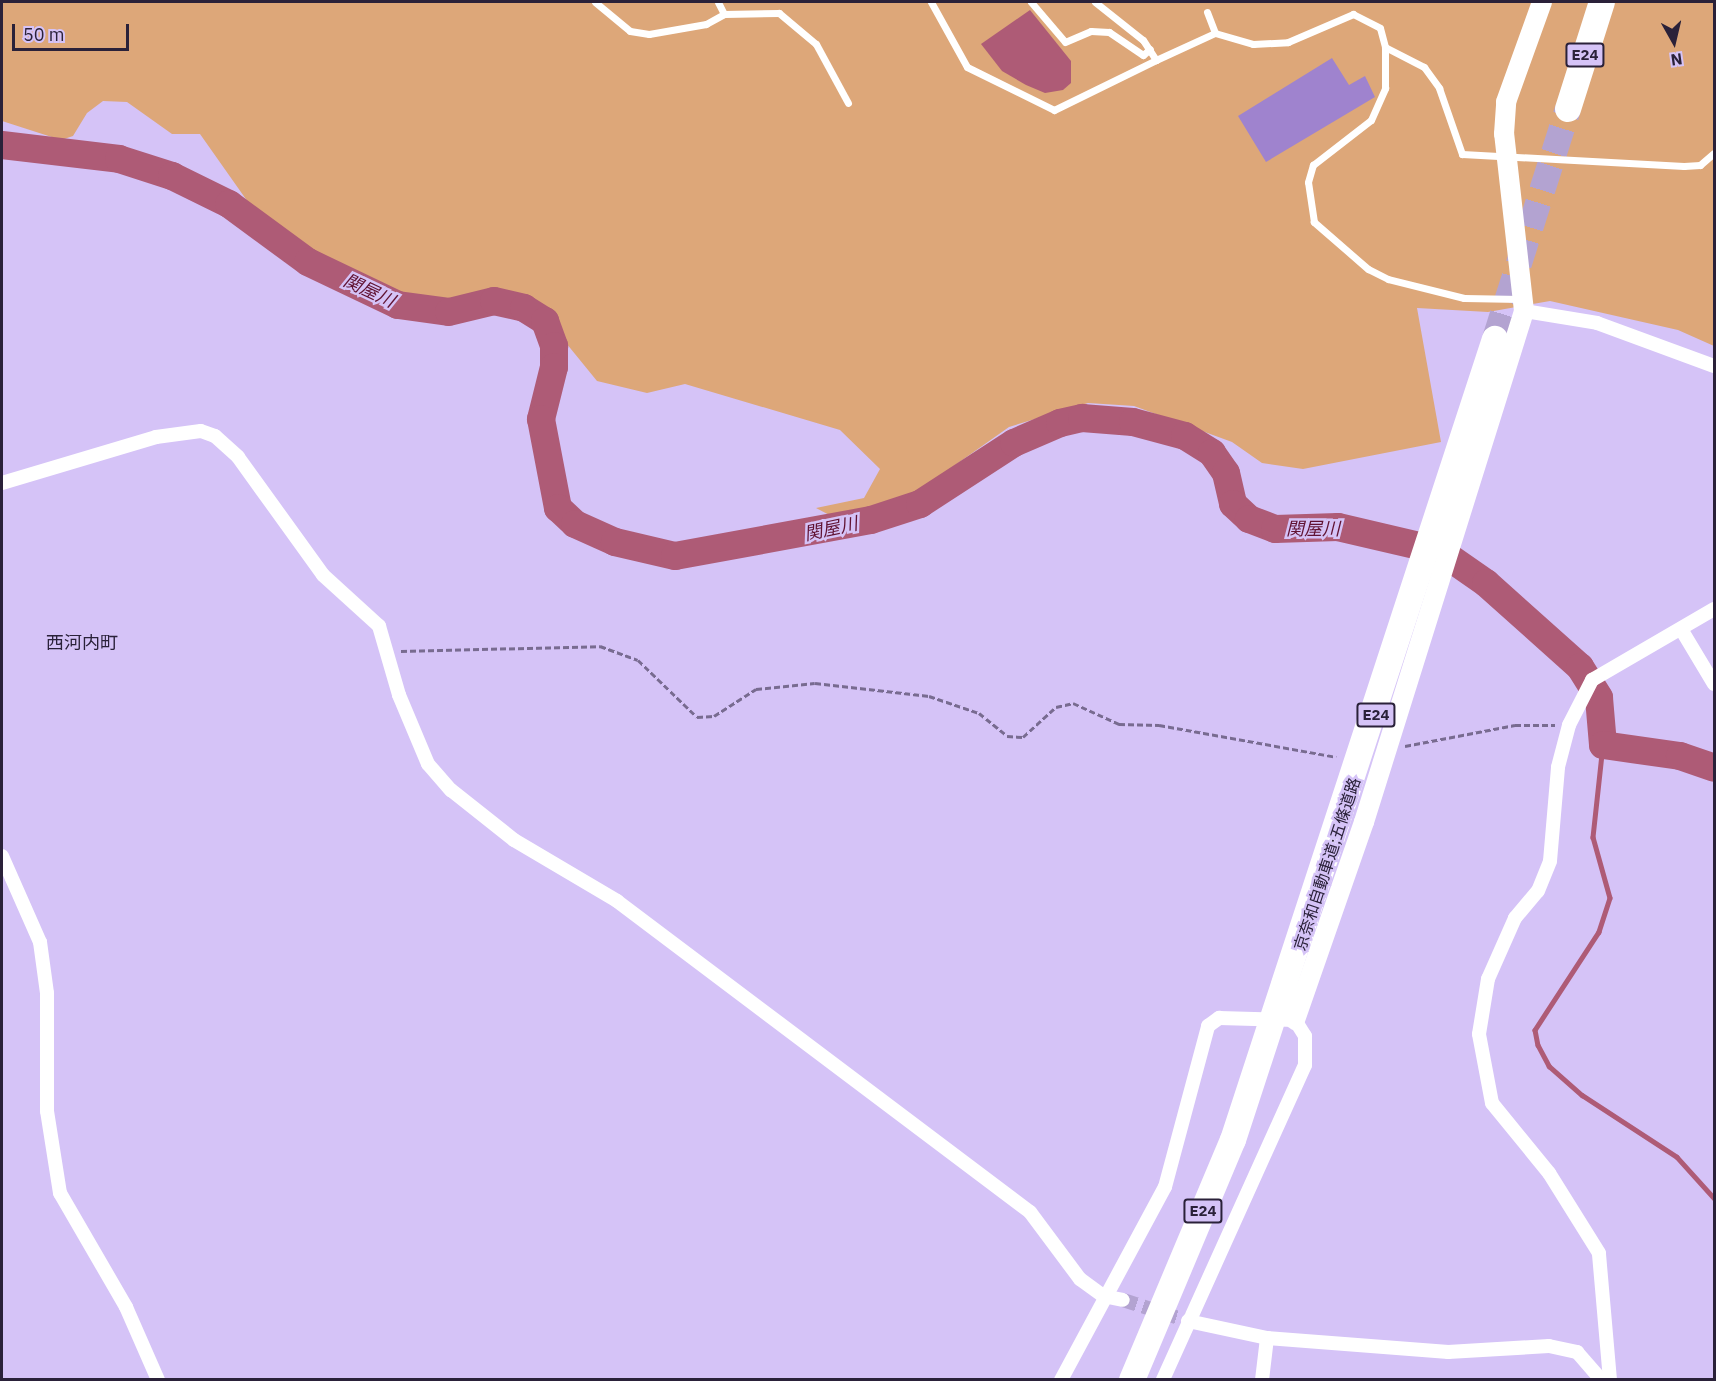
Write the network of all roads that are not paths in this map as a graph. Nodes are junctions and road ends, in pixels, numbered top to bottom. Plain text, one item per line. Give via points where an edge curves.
1 (595, 2) edge
2 (718, 2) edge
3 (931, 2) edge
4 (1031, 2) edge
5 (1095, 2) edge
6 (1542, 2) edge
7 (1602, 2) edge
8 (1207, 12) dead end
9 (724, 14) junction
10 (1215, 33) junction
11 (1385, 47) junction
12 (1149, 49) junction
13 (1156, 60) junction
14 (848, 103) dead end
15 (1568, 110) tunnel mouth
16 (1714, 153) edge
17 (1523, 305) junction
18 (1506, 339) junction
19 (1714, 366) edge
20 (2, 483) edge
21 (1714, 609) edge
22 (1681, 629) junction
23 (1714, 684) edge
24 (2, 856) edge
25 (1295, 1020) junction
26 (1103, 1296) junction
27 (1123, 1300) tunnel mouth
28 (1188, 1321) junction
29 (1267, 1338) junction
30 (158, 1380) edge
31 (1061, 1380) edge
32 (1132, 1380) edge
33 (1163, 1380) edge
34 (1262, 1380) edge
35 (1601, 1380) edge
36 (1610, 1380) edge

1 - 9 lane via 630,31 650,34 706,24
2 - 9 lane
3 - 13 lane via 968,67 1054,110
4 - 12 lane via 1065,42 1090,31 1108,32 1143,55
5 - 12 lane
6 - 17 street via 1506,102 1504,134
7 - 15 highway, E24
8 - 10 lane
9 - 14 lane via 779,13 816,44
10 - 11 lane via 1253,44 1288,42 1353,14 1380,28
10 - 13 lane
11 - 16 lane via 1424,67 1439,88 1462,154 1684,166 1700,165
11 - 17 lane via 1385,88 1371,120 1313,165 1308,182 1314,222 1368,269 1388,279 1464,298
12 - 13 lane
17 - 18 street
17 - 19 street via 1598,324
18 - 25 street via 1364,822
18 - 32 highway, 京奈和自動車道;五條道路 / E24 via 1480,390 1233,1140
20 - 26 street via 156,437 201,431 215,436 238,457 288,532 323,575 379,626 399,695 428,764 451,790 514,840 617,901 1030,1212 1080,1279
21 - 22 street
22 - 23 street
22 - 36 street via 1592,680 1569,725 1558,767 1550,861 1538,891 1515,918 1488,979 1479,1034 1492,1102 1549,1173 1599,1253
24 - 30 street via 40,942 47,993 47,1111 60,1193 126,1306
25 - 26 street via 1219,1018 1208,1026 1165,1186
25 - 28 street via 1305,1036 1305,1065
26 - 27 street
26 - 31 street
28 - 29 street
28 - 33 street
29 - 34 street
29 - 35 street via 1448,1352 1549,1346 1577,1352

